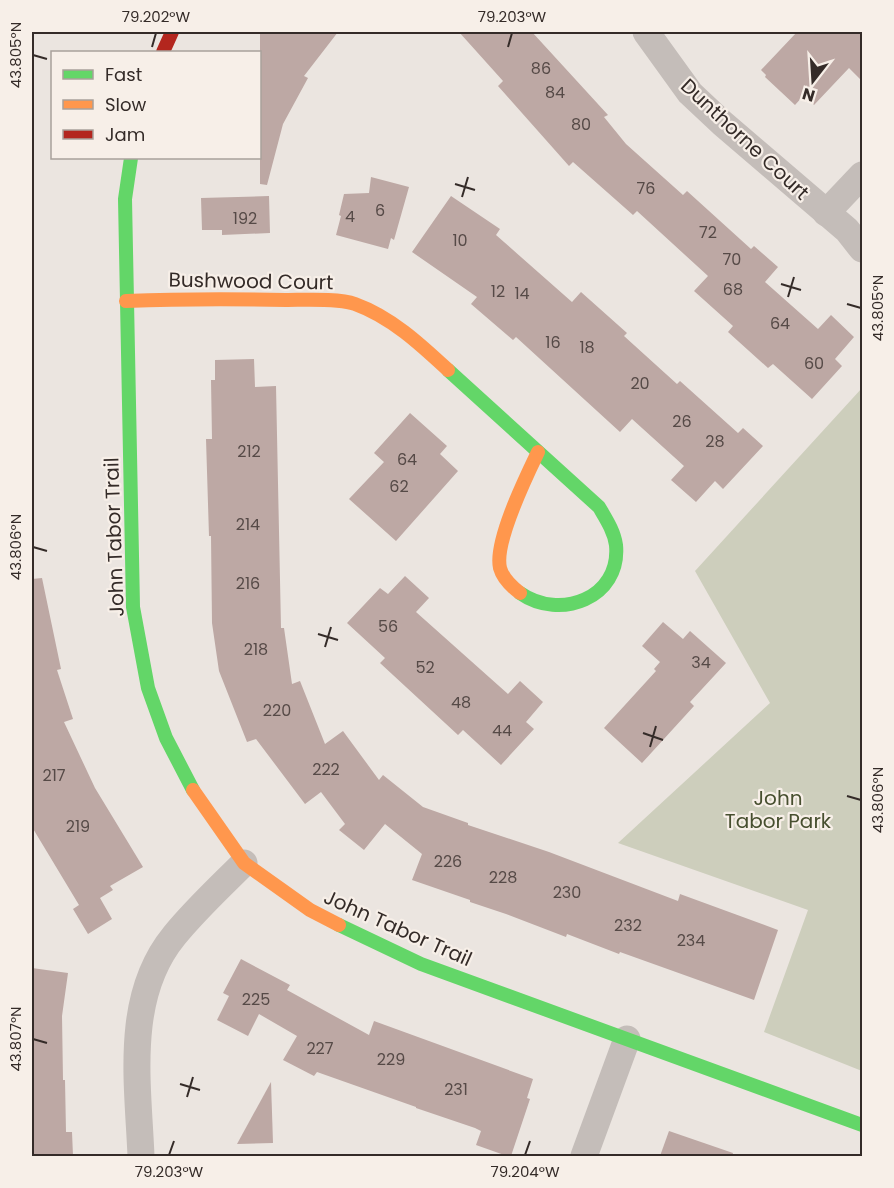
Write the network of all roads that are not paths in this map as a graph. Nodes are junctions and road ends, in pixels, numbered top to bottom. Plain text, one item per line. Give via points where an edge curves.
1 (172, 32) edge
2 (646, 32) edge
3 (163, 51) edge
4 (131, 159) edge
5 (862, 175) edge
6 (826, 213) junction
7 (862, 249) edge
8 (126, 301) junction
9 (538, 452) junction
10 (244, 863) junction
11 (627, 1039) junction
12 (862, 1125) edge
13 (141, 1156) edge
14 (584, 1156) edge

1 - 3 street
2 - 6 street, Dunthorne Court via 690,93
4 - 8 street, John Tabor Trail via 125,199
5 - 6 street, Dunthorne Court
6 - 7 street, Dunthorne Court
8 - 9 street, Bushwood Court via 354,303 386,319 417,342
8 - 10 street, John Tabor Trail via 133,607 148,688 166,738 192,788
9 - 9 street, Bushwood Court via 506,527 498,557 501,571 523,595 539,603 573,604 596,593 608,578 615,560 615,540 599,507
10 - 11 street, John Tabor Trail via 310,910 364,938 422,964
10 - 13 street via 173,936 149,982 138,1028
11 - 12 street, John Tabor Trail
11 - 14 street

